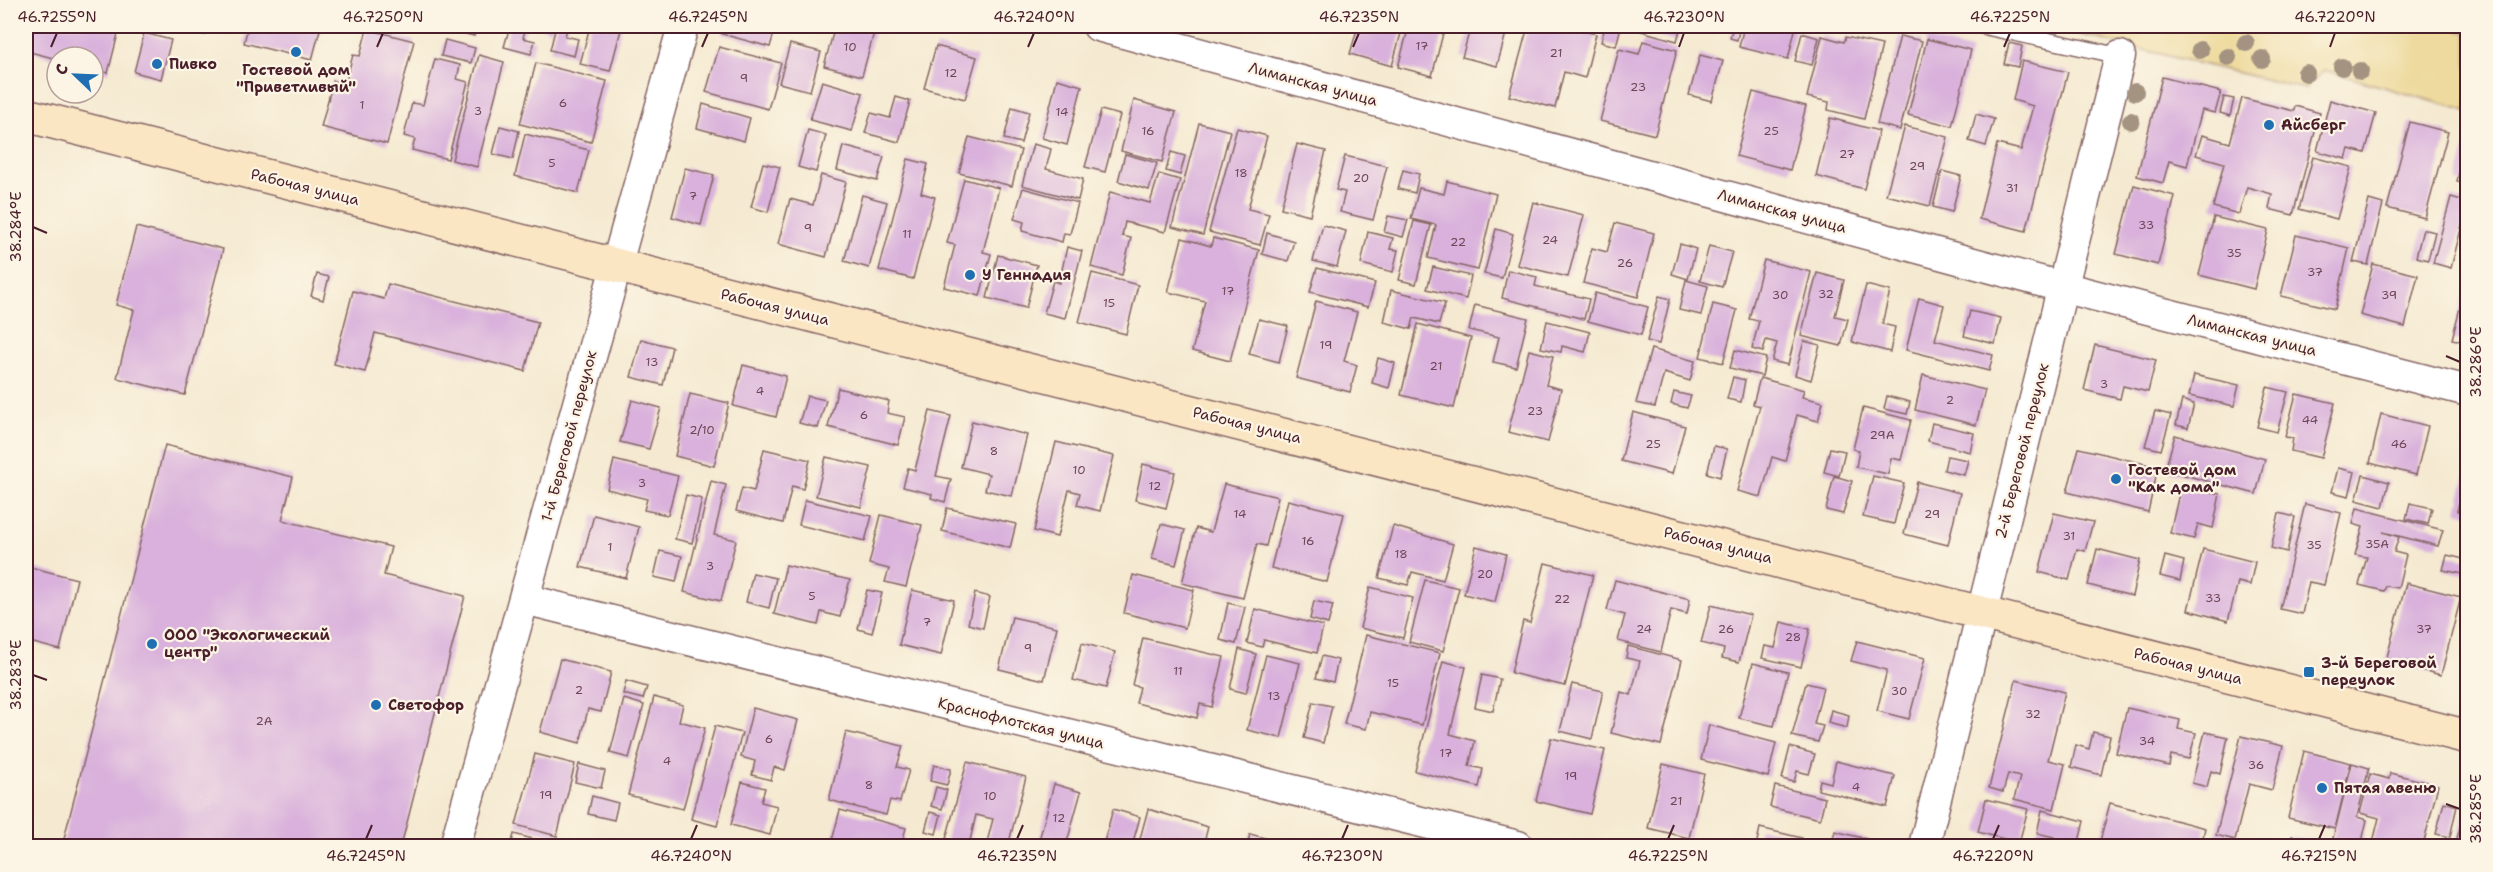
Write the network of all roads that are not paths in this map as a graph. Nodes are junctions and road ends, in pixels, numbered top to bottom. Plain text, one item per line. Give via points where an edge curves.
1 (683, 26) edge
2 (1098, 26) edge
3 (1983, 26) edge
4 (2120, 56) joint
5 (26, 115) edge
6 (616, 267) junction
7 (2062, 287) junction
8 (2468, 390) edge
9 (524, 599) junction
10 (1982, 613) junction
11 (2468, 738) edge
12 (455, 846) edge
13 (1518, 846) edge
14 (1924, 846) edge

1 - 6 street, 1-й Береговой переулок
2 - 7 street, Лиманская улица
3 - 4 lane
4 - 7 street, 2-й Береговой переулок
5 - 6 street, Рабочая улица
6 - 9 street, 1-й Береговой переулок
6 - 10 street, Рабочая улица
7 - 8 street, Лиманская улица
7 - 10 street, 2-й Береговой переулок
9 - 12 street, 1-й Береговой переулок
9 - 13 street, Краснофлотская улица
10 - 11 street, Рабочая улица
10 - 14 street, 2-й Береговой переулок

